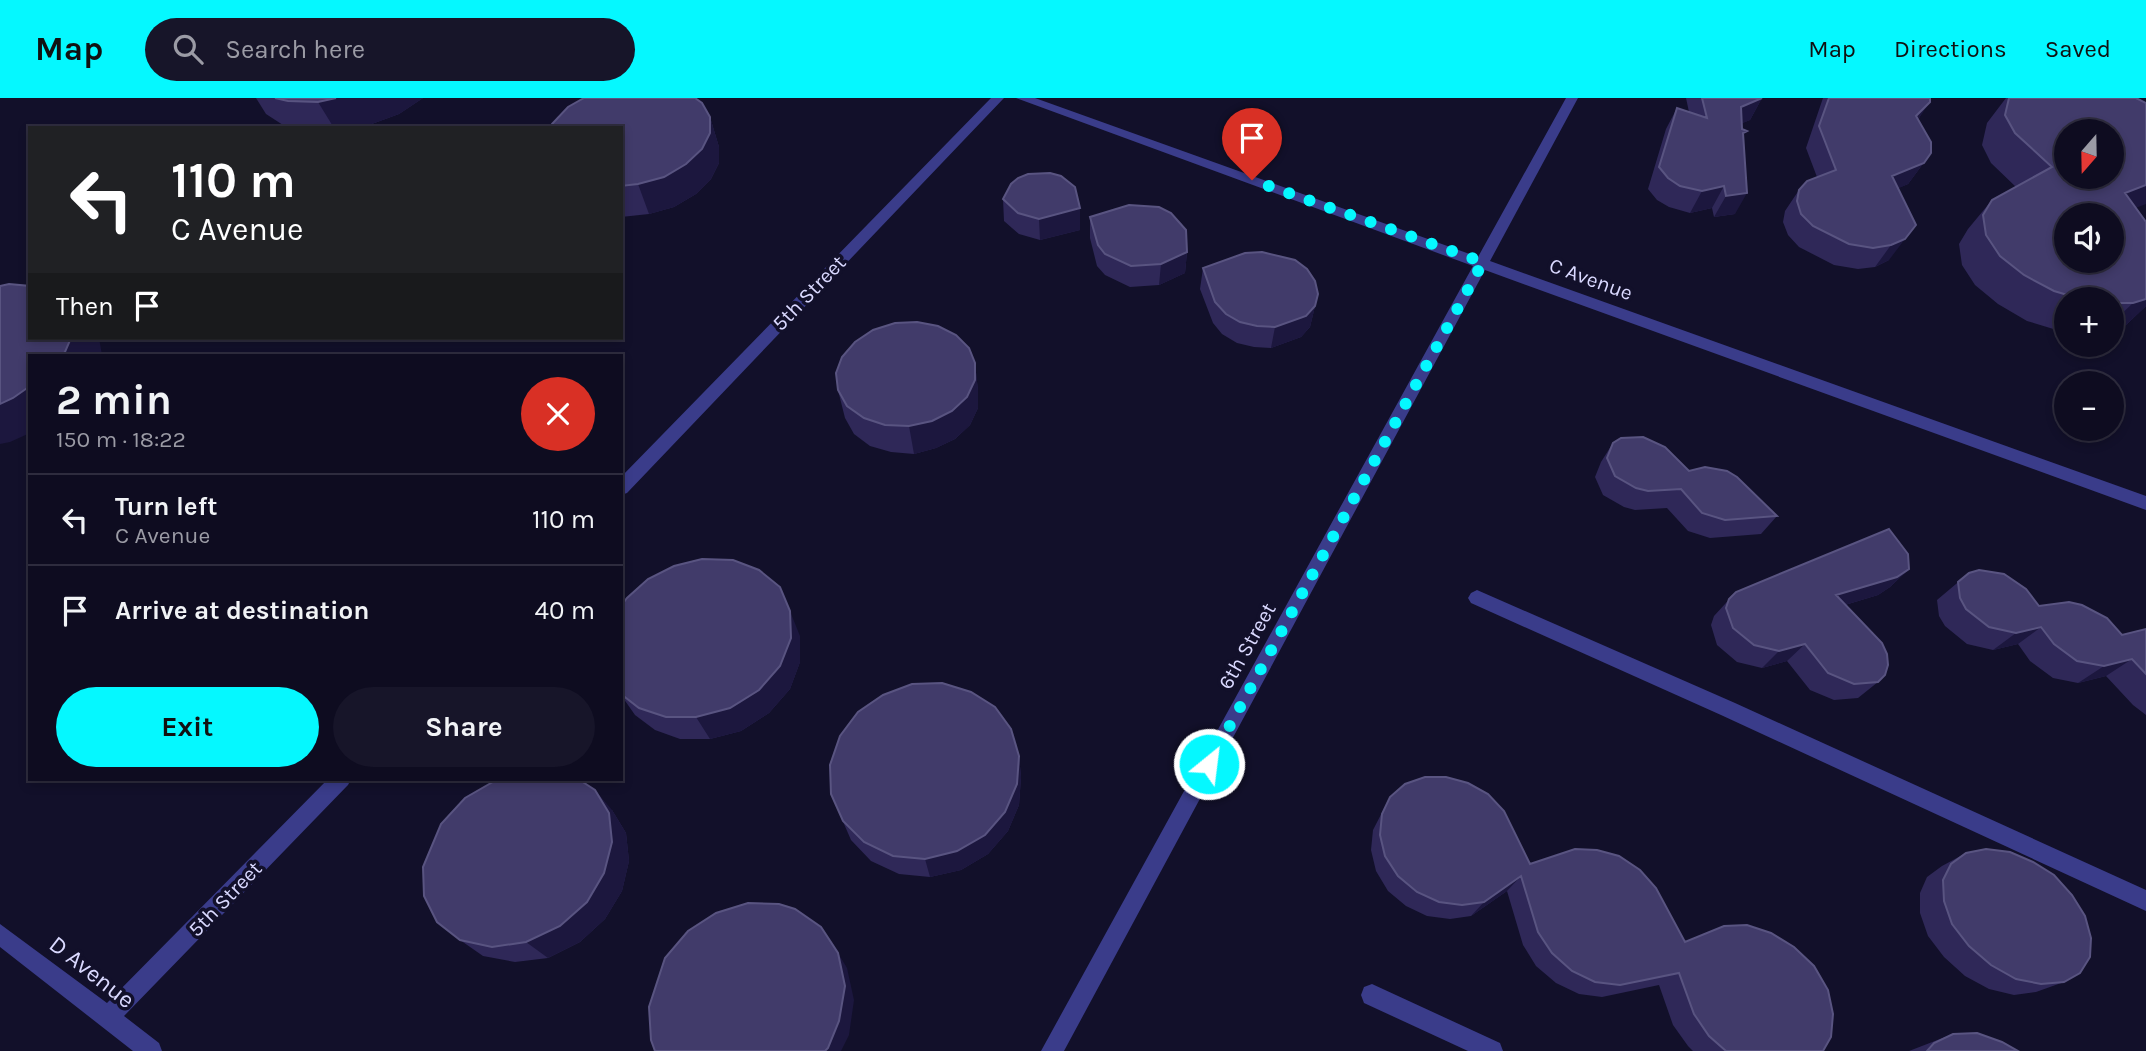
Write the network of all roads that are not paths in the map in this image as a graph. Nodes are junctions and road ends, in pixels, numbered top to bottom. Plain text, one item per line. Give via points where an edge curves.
1 (998, 98) edge
2 (1022, 98) edge
3 (1572, 98) edge
4 (1483, 262) junction
5 (623, 486) edge
6 (2146, 503) edge
7 (1477, 598) dead end
8 (339, 781) edge
9 (2146, 901) edge
10 (0, 934) edge
11 (1372, 995) dead end
12 (108, 1017) junction
13 (151, 1051) edge
14 (1052, 1051) edge
15 (1492, 1051) edge

1 - 5 lane, 5th Street
2 - 4 lane, C Avenue
3 - 4 lane, 6th Street
4 - 6 lane, C Avenue
4 - 14 lane, 6th Street
7 - 9 lane
8 - 12 lane, 5th Street
10 - 12 lane, D Avenue
11 - 15 lane
12 - 13 lane, D Avenue

